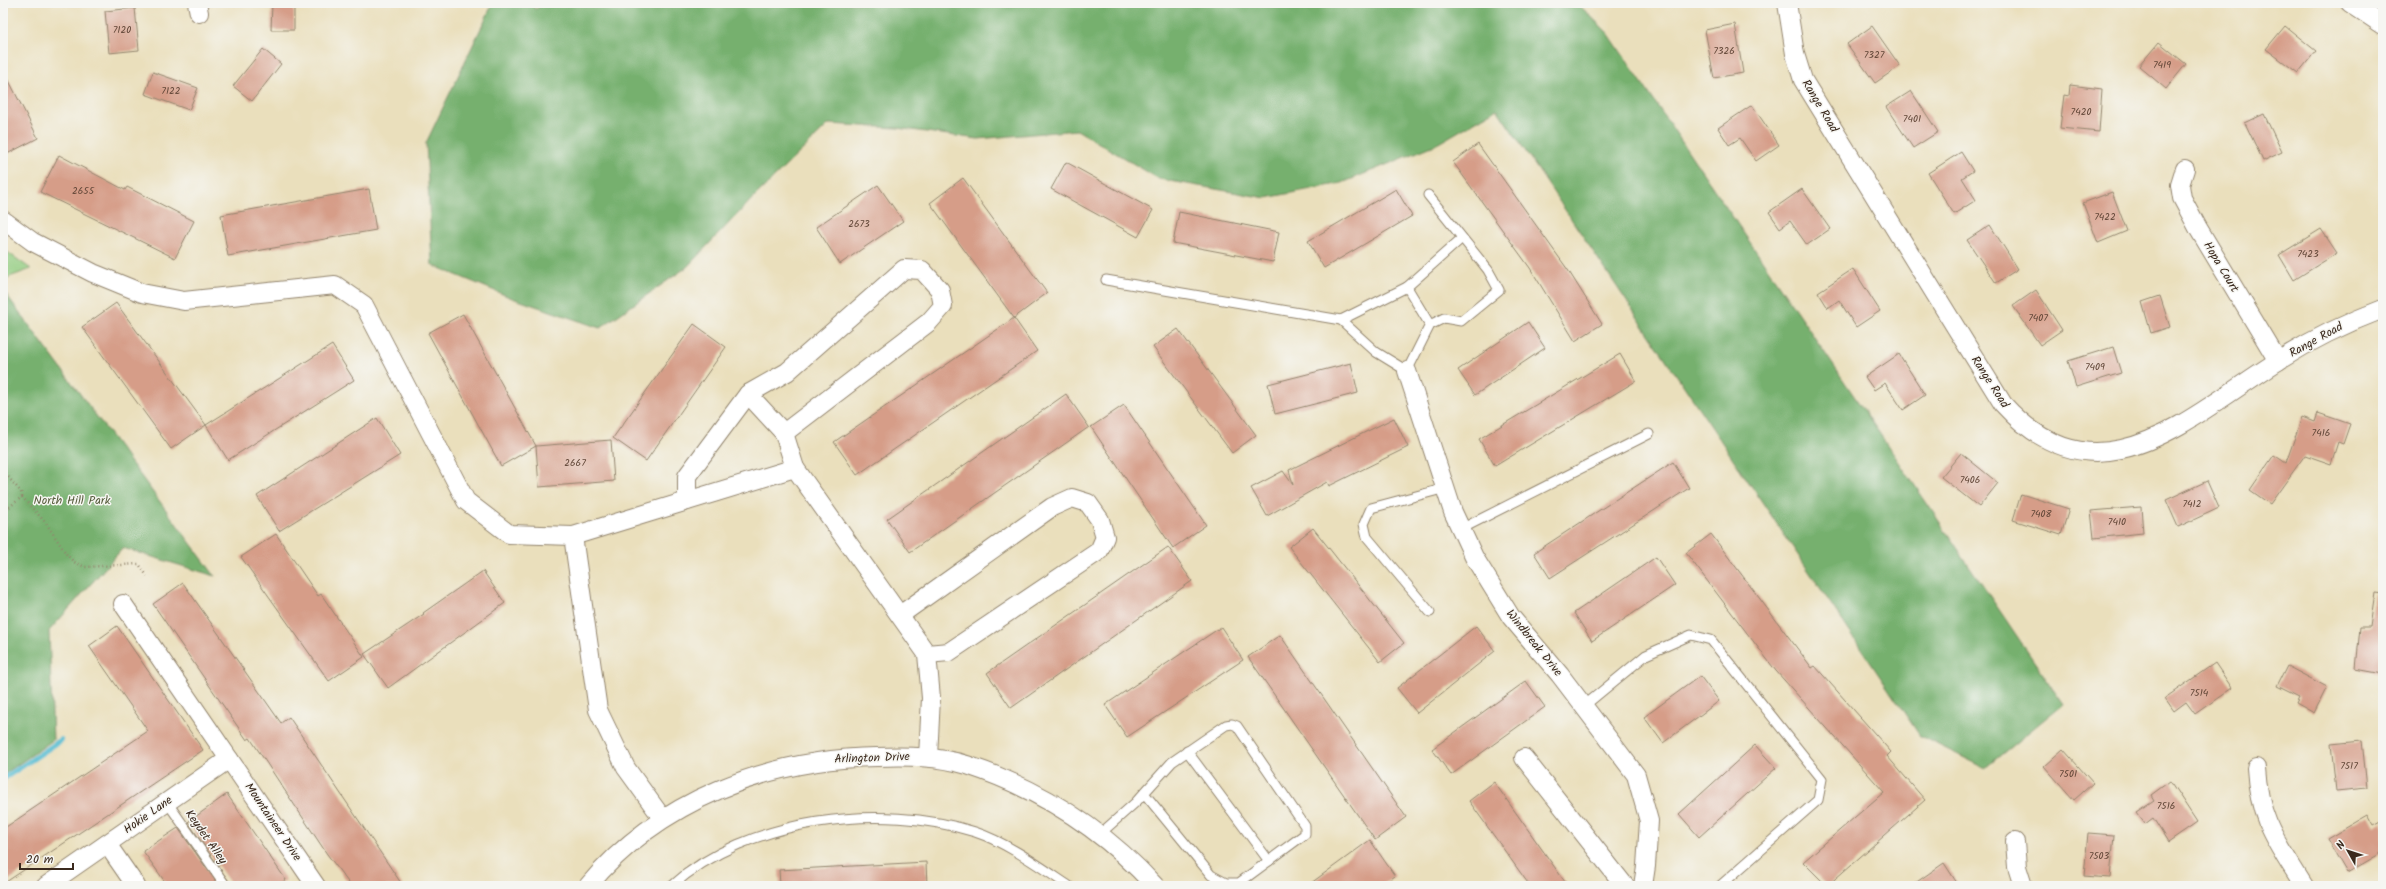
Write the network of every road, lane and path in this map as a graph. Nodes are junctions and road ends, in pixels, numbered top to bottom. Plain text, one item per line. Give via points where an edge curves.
1 (1787, 3) edge
2 (2350, 3) edge
3 (2383, 25) edge
4 (2185, 169) dead end
5 (1428, 195) dead end
6 (3, 220) edge
7 (1462, 238) junction
8 (1106, 280) dead end
9 (1407, 287) junction
10 (2383, 309) edge
11 (1342, 320) junction
12 (1430, 325) junction
13 (2278, 361) junction
14 (1407, 370) junction
15 (748, 394) junction
16 (784, 433) junction
17 (1649, 434) dead end
18 (795, 468) junction
19 (3, 471) edge
20 (1446, 488) junction
21 (22, 497) junction
22 (687, 501) junction
23 (3, 512) edge
24 (1461, 529) junction
25 (573, 536) junction
26 (147, 576) dead end
27 (123, 604) dead end
28 (1430, 612) dead end
29 (900, 615) junction
30 (927, 654) junction
31 (1584, 706) junction
32 (1188, 751) junction
33 (928, 757) junction
34 (1524, 758) dead end
35 (229, 759) junction
36 (2256, 768) dead end
37 (1144, 793) junction
38 (167, 802) junction
39 (663, 819) junction
40 (1100, 834) junction
41 (2015, 842) dead end
42 (107, 844) junction
43 (1269, 861) junction
44 (46, 886) edge
45 (136, 886) edge
46 (226, 886) edge
47 (316, 886) edge
48 (588, 886) edge
49 (672, 886) edge
50 (1069, 886) edge
51 (1155, 886) edge
52 (1624, 886) edge
53 (1643, 886) edge
54 (1720, 886) edge
55 (2023, 886) edge
56 (2304, 886) edge

1 - 13 street, Range Road via 1794,54 1803,80 2002,404 2025,427 2055,444 2082,451 2110,452 2135,447 2166,433
2 - 3 street
4 - 13 street, Hopa Court via 2180,185 2182,198
5 - 7 lane
6 - 25 street via 33,242 93,273 142,293 184,301 334,285 364,305 466,501 509,534
7 - 9 lane
7 - 12 lane via 1488,270 1499,290 1461,322 1444,318
8 - 11 lane
9 - 11 lane
9 - 12 lane
10 - 13 street, Range Road via 2346,323
11 - 14 lane via 1376,352
12 - 14 lane
14 - 20 street, Windbreak Drive
15 - 16 street
15 - 16 street via 787,372 904,269 922,270 940,290 944,306 929,322
15 - 22 street via 688,476
16 - 18 street
17 - 24 lane
18 - 22 street
18 - 29 street
19 - 21 path via 21,492
20 - 24 street, Windbreak Drive
20 - 28 lane via 1371,508 1364,524 1367,537
21 - 23 path
21 - 26 path via 74,562 85,567 139,564
22 - 25 street
24 - 31 street, Windbreak Drive via 1474,557 1511,617
25 - 39 street via 598,710 626,768
27 - 35 street, Mountaineer Drive
29 - 30 street
29 - 30 street via 1052,507 1072,498 1088,503 1100,520 1105,537 1099,551 949,652
30 - 33 street via 931,698
31 - 53 street, Windbreak Drive via 1636,775 1649,821
31 - 54 lane via 1646,655 1691,635 1711,640 1822,779 1818,800
32 - 37 lane via 1172,762
32 - 43 lane
32 - 43 lane via 1226,725 1237,726 1305,826 1305,834
33 - 39 street, Arlington Drive via 849,757 786,766 725,786
33 - 40 street, Arlington Drive via 966,765 1035,794
34 - 52 street
35 - 38 street, Hokie Lane
35 - 47 street, Mountaineer Drive
36 - 56 street via 2257,794 2262,813 2271,833
37 - 40 lane
37 - 43 lane via 1211,875 1226,883 1239,883
38 - 42 street, Hokie Lane
38 - 46 lane, Keydet Alley
39 - 48 street, Arlington Drive via 620,852
40 - 51 street, Arlington Drive via 1136,865
41 - 55 street via 2017,867
42 - 44 street, Hokie Lane
42 - 45 street
49 - 50 lane via 714,857 740,844 783,829 822,821 876,818 940,824 976,832 1027,858

